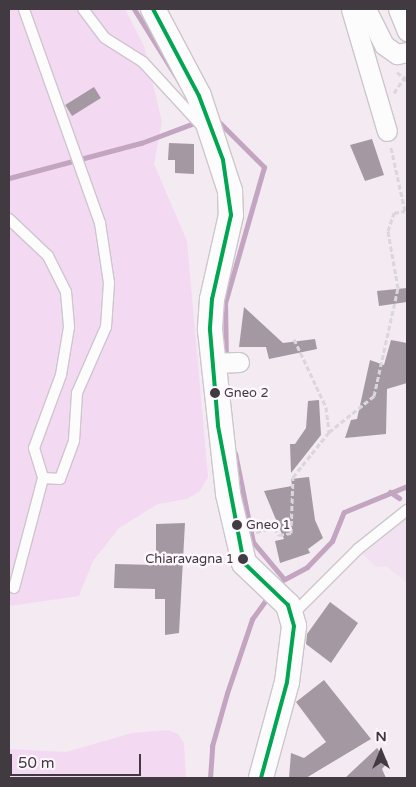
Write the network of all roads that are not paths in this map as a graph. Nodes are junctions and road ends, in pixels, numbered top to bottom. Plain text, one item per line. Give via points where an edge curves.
1 (24, 9) edge
2 (83, 9) edge
3 (153, 9) edge
4 (351, 9) edge
5 (366, 9) edge
6 (398, 9) edge
7 (407, 30) edge
8 (407, 52) edge
9 (387, 131) road end
10 (215, 140) junction
11 (9, 219) edge
12 (239, 362) dead end
13 (212, 363) junction
14 (43, 478) junction
15 (407, 510) edge
16 (14, 588) dead end
17 (290, 610) junction
18 (262, 778) edge

1 - 14 lane via 100,223 110,283 106,327 77,393 68,465 60,479
2 - 10 lane via 105,38 143,62 172,89
3 - 10 street via 199,96
4 - 9 street
5 - 8 street via 384,45 397,54
6 - 7 street
10 - 13 street via 230,191 231,216 212,299
11 - 14 lane via 48,256 66,292 69,327 61,375 34,448
12 - 13 street
13 - 17 street via 228,494 244,563
14 - 16 lane
15 - 17 lane
17 - 18 street via 287,682

